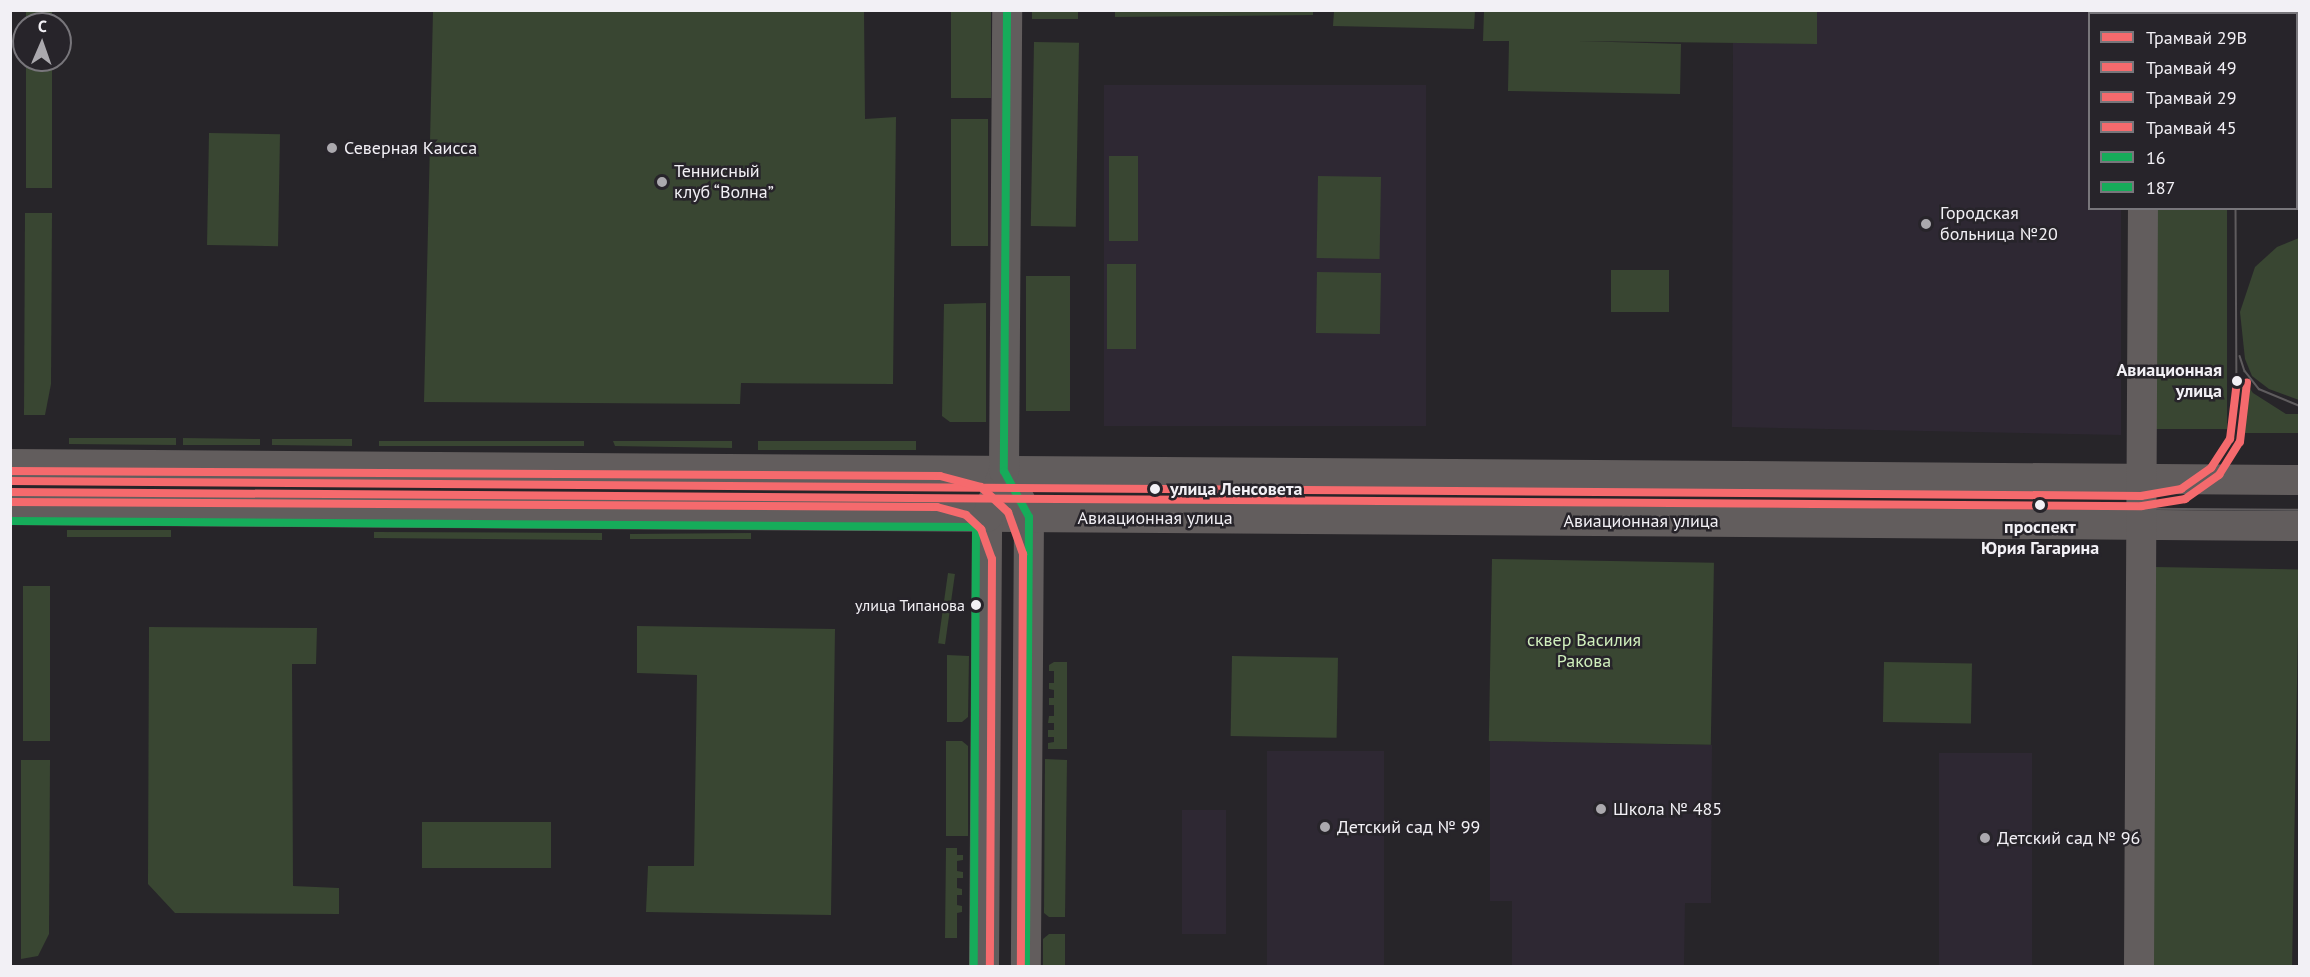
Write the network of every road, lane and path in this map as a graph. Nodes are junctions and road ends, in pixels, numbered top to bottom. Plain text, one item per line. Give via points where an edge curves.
1 (1007, 10) edge
2 (2143, 210) edge
3 (10, 464) edge
4 (1004, 471) junction
5 (2141, 479) junction
6 (2300, 480) edge
7 (10, 510) edge
8 (987, 517) junction
9 (1029, 517) junction
10 (2140, 525) junction
11 (2300, 526) edge
12 (984, 966) edge
13 (1026, 966) edge
14 (2139, 966) edge

1 - 4 street
2 - 5 street
3 - 4 street
4 - 5 street
4 - 8 street
4 - 9 street
5 - 6 street
5 - 10 street
7 - 8 street, Авиационная улица
8 - 9 street, Авиационная улица
8 - 12 street
9 - 10 street, Авиационная улица
9 - 13 street
10 - 11 street, Авиационная улица
10 - 14 street

